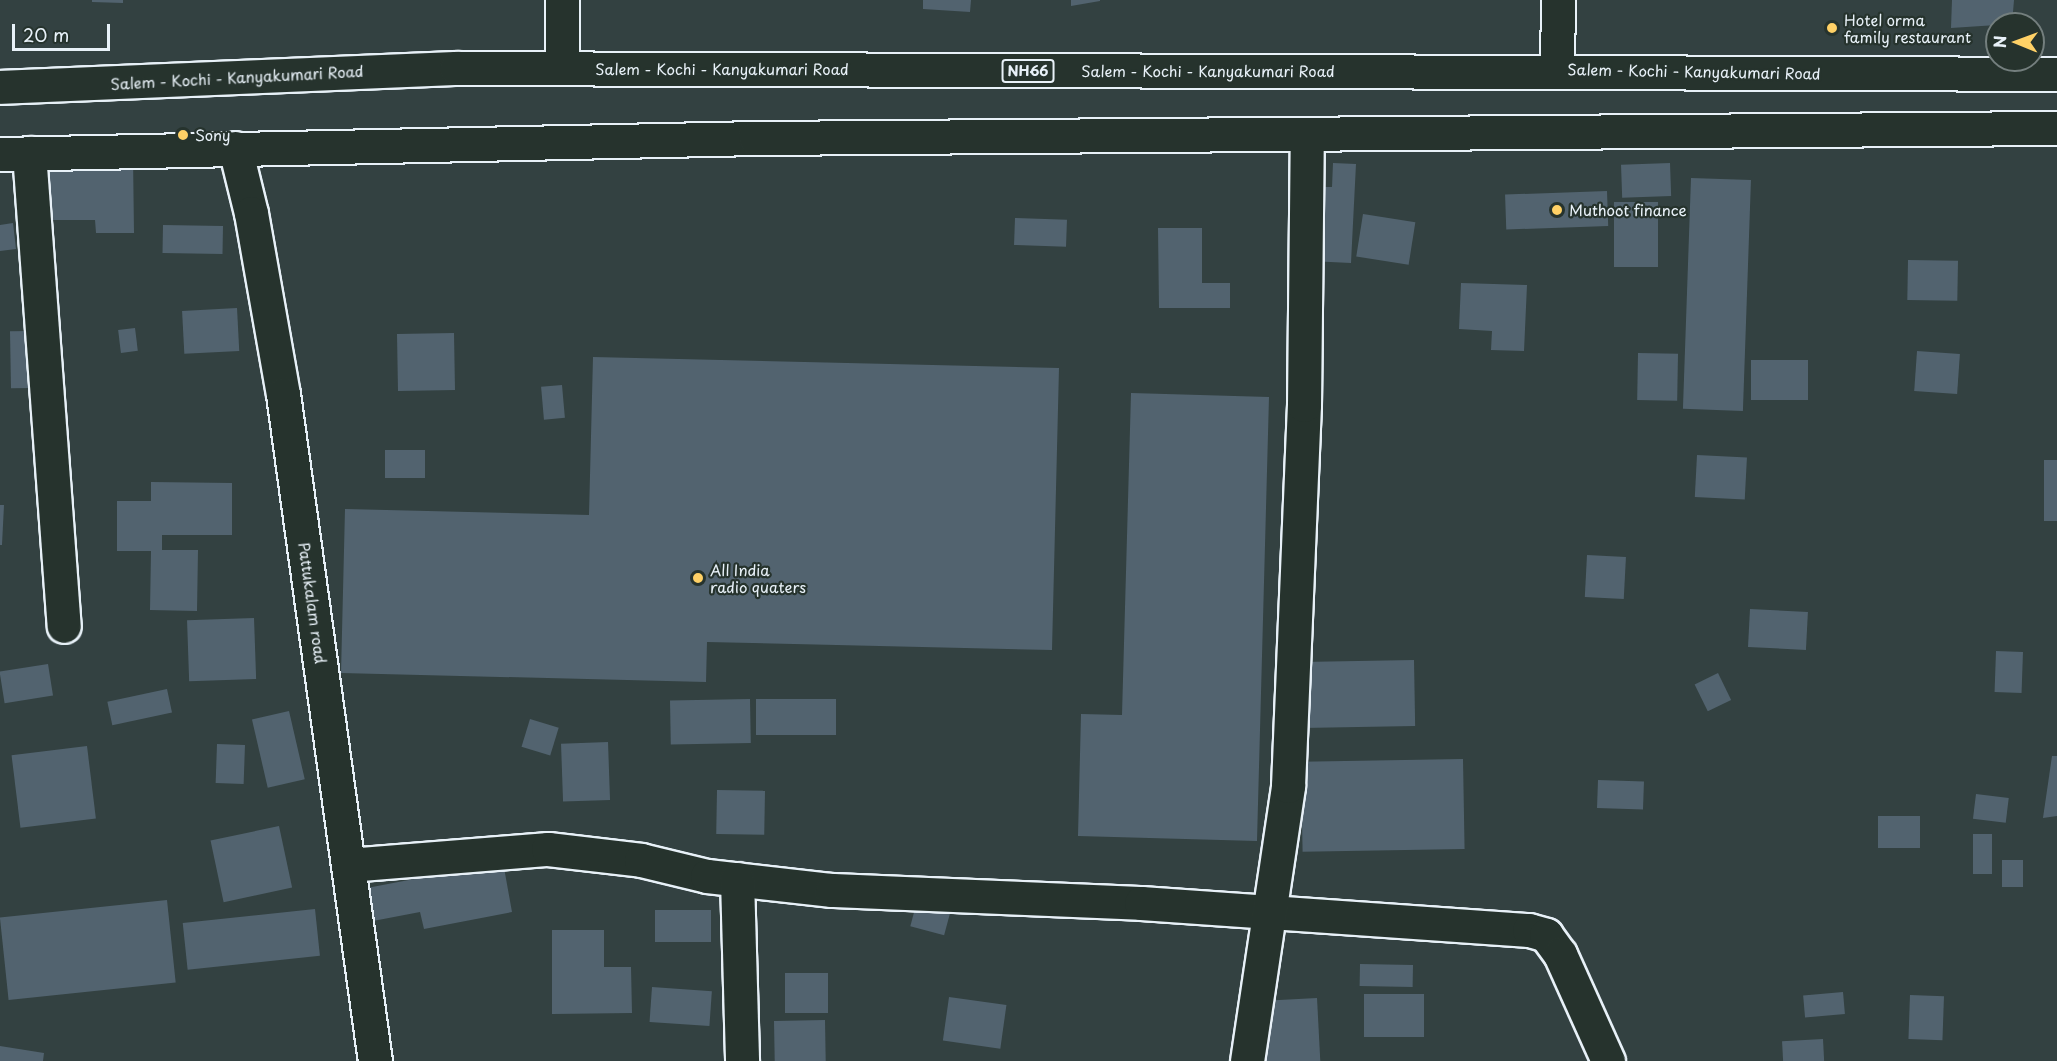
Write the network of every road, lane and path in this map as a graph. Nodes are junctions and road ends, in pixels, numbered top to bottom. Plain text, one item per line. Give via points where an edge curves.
1 (562, 0) edge
2 (1558, 0) edge
3 (562, 68) junction
4 (1557, 69) junction
5 (2057, 74) edge
6 (0, 87) edge
7 (2057, 129) edge
8 (1307, 134) junction
9 (234, 148) junction
10 (15, 153) edge
11 (63, 626) dead end
12 (348, 865) junction
13 (737, 879) junction
14 (1269, 913) junction
15 (375, 1061) edge
16 (742, 1061) edge
17 (1247, 1061) edge
18 (1608, 1061) edge

1 - 3 main road
2 - 4 main road
3 - 4 main road, Salem - Kochi - Kanyakumari Road / NH66
3 - 6 main road, Salem - Kochi - Kanyakumari Road / NH66 via 456,68
4 - 5 main road, Salem - Kochi - Kanyakumari Road / NH66
7 - 8 main road
8 - 9 main road
8 - 14 main road via 1293,717 1288,786
9 - 10 main road
9 - 12 main road, Pattukalam road via 251,213 283,394
10 - 11 main road
12 - 13 main road via 548,849 641,860
12 - 15 main road, Pattukalam road
13 - 14 main road via 832,890
13 - 16 main road
14 - 17 main road
14 - 18 main road via 1529,930 1546,935

